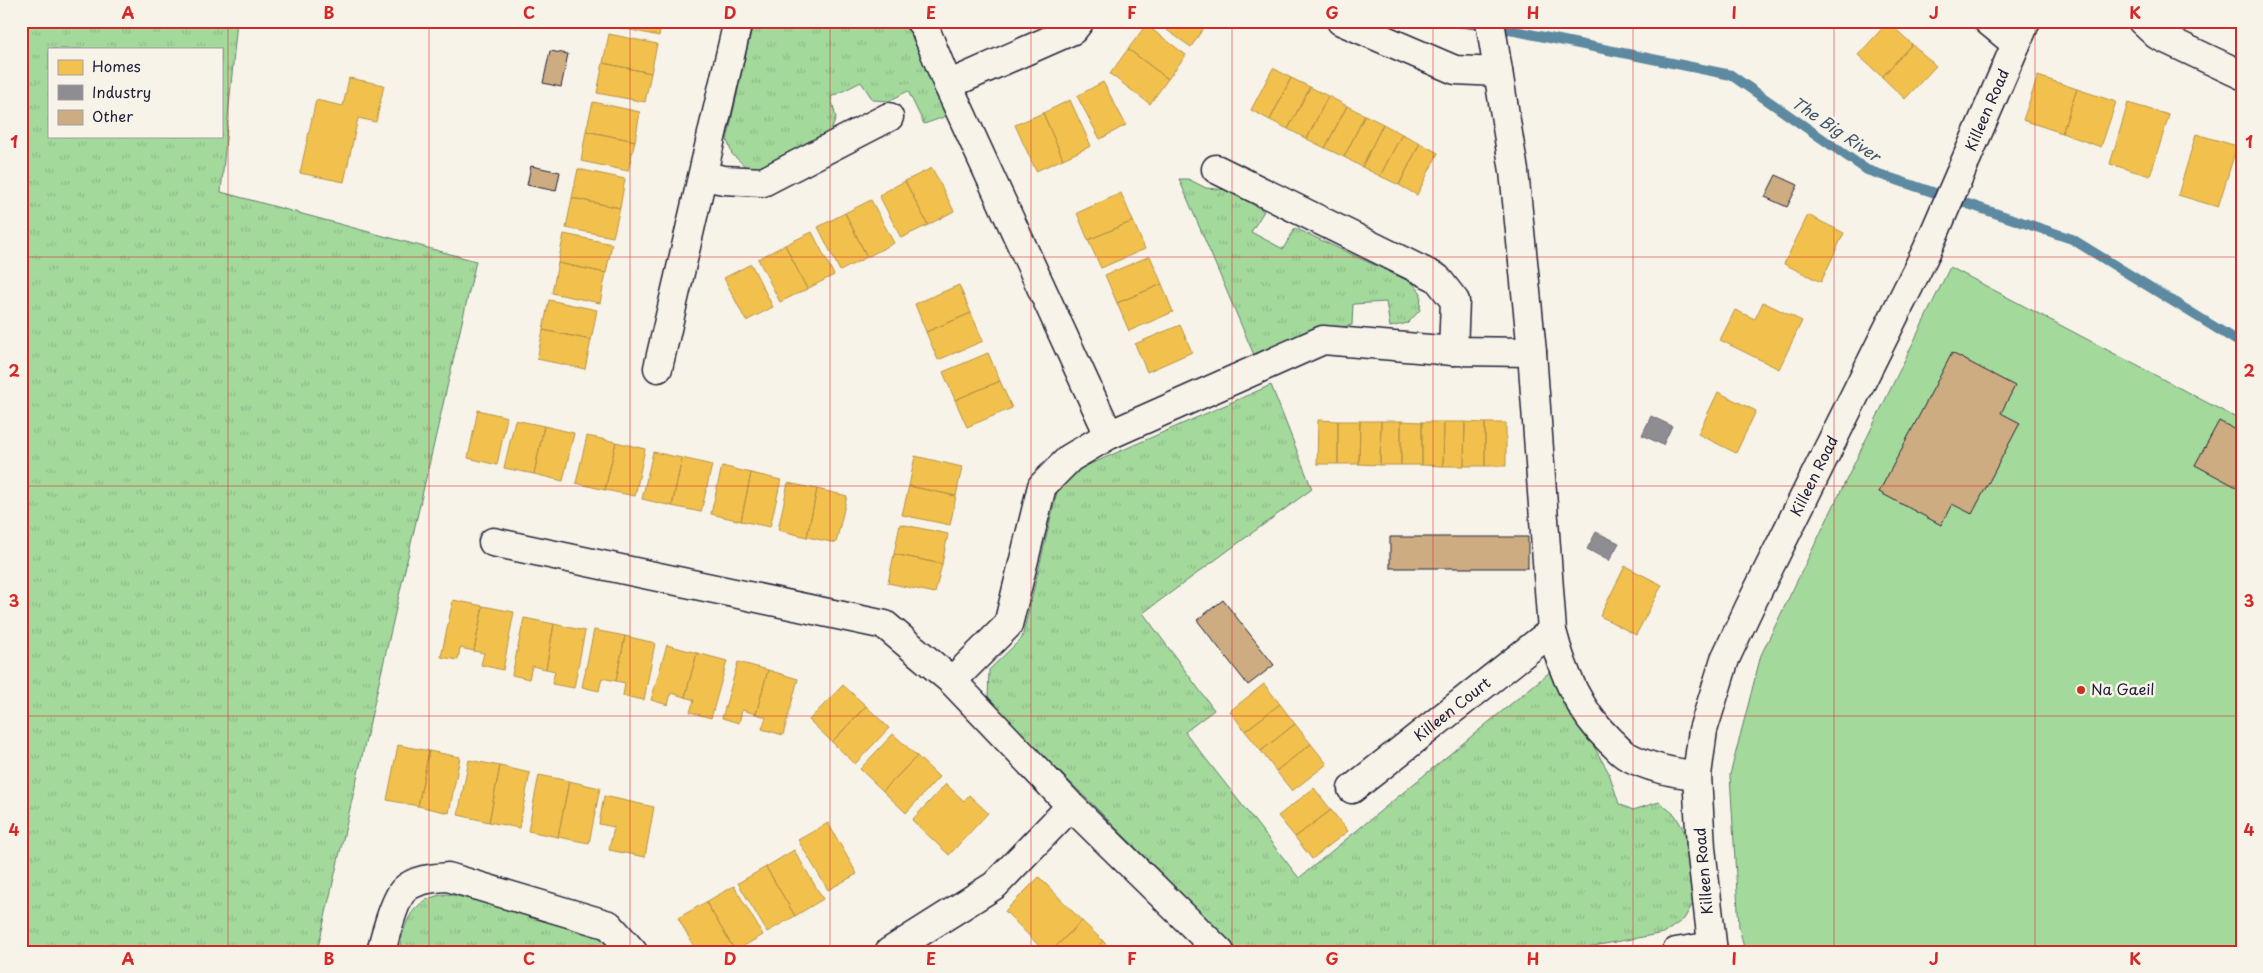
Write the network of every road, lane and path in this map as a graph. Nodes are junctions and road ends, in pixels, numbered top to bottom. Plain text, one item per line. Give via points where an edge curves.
1 (738, 21) edge
2 (920, 21) edge
3 (1080, 21) edge
4 (1341, 21) edge
5 (1490, 21) edge
6 (1988, 21) edge
7 (2142, 21) edge
8 (2021, 32) edge
9 (1496, 61) junction
10 (2242, 75) edge
11 (948, 85) junction
12 (889, 116) dead end
13 (1216, 169) dead end
14 (703, 176) junction
15 (1453, 351) junction
16 (1532, 352) junction
17 (658, 368) dead end
18 (1109, 434) junction
19 (493, 542) dead end
20 (1552, 631) junction
21 (952, 680) junction
22 (1697, 775) junction
23 (1352, 789) dead end
24 (1071, 806) junction
25 (1712, 949) edge
26 (381, 952) edge
27 (632, 952) edge
28 (889, 952) edge
29 (1220, 952) edge
30 (1676, 952) edge

1 - 14 street
2 - 11 street
3 - 11 street via 1073,30
4 - 9 street via 1454,70
5 - 9 street
6 - 8 street
7 - 10 street via 2157,35
8 - 22 street, Killeen Road via 1927,250 1753,599 1726,660 1703,730
9 - 16 street via 1514,171
11 - 18 street
12 - 14 street via 763,182
13 - 15 street via 1437,278 1455,301
14 - 17 street
15 - 16 street
15 - 18 street via 1322,340
16 - 20 street
18 - 21 street via 1070,458 1042,486 1008,625
19 - 21 street via 885,625
20 - 22 street via 1560,663 1575,696 1601,732 1626,756 1669,772
20 - 23 street, Killeen Court
21 - 24 street
22 - 25 street, Killeen Road
24 - 28 street via 995,885
24 - 29 street
25 - 30 street
26 - 27 street via 386,931 404,890 426,879 448,876 609,925

